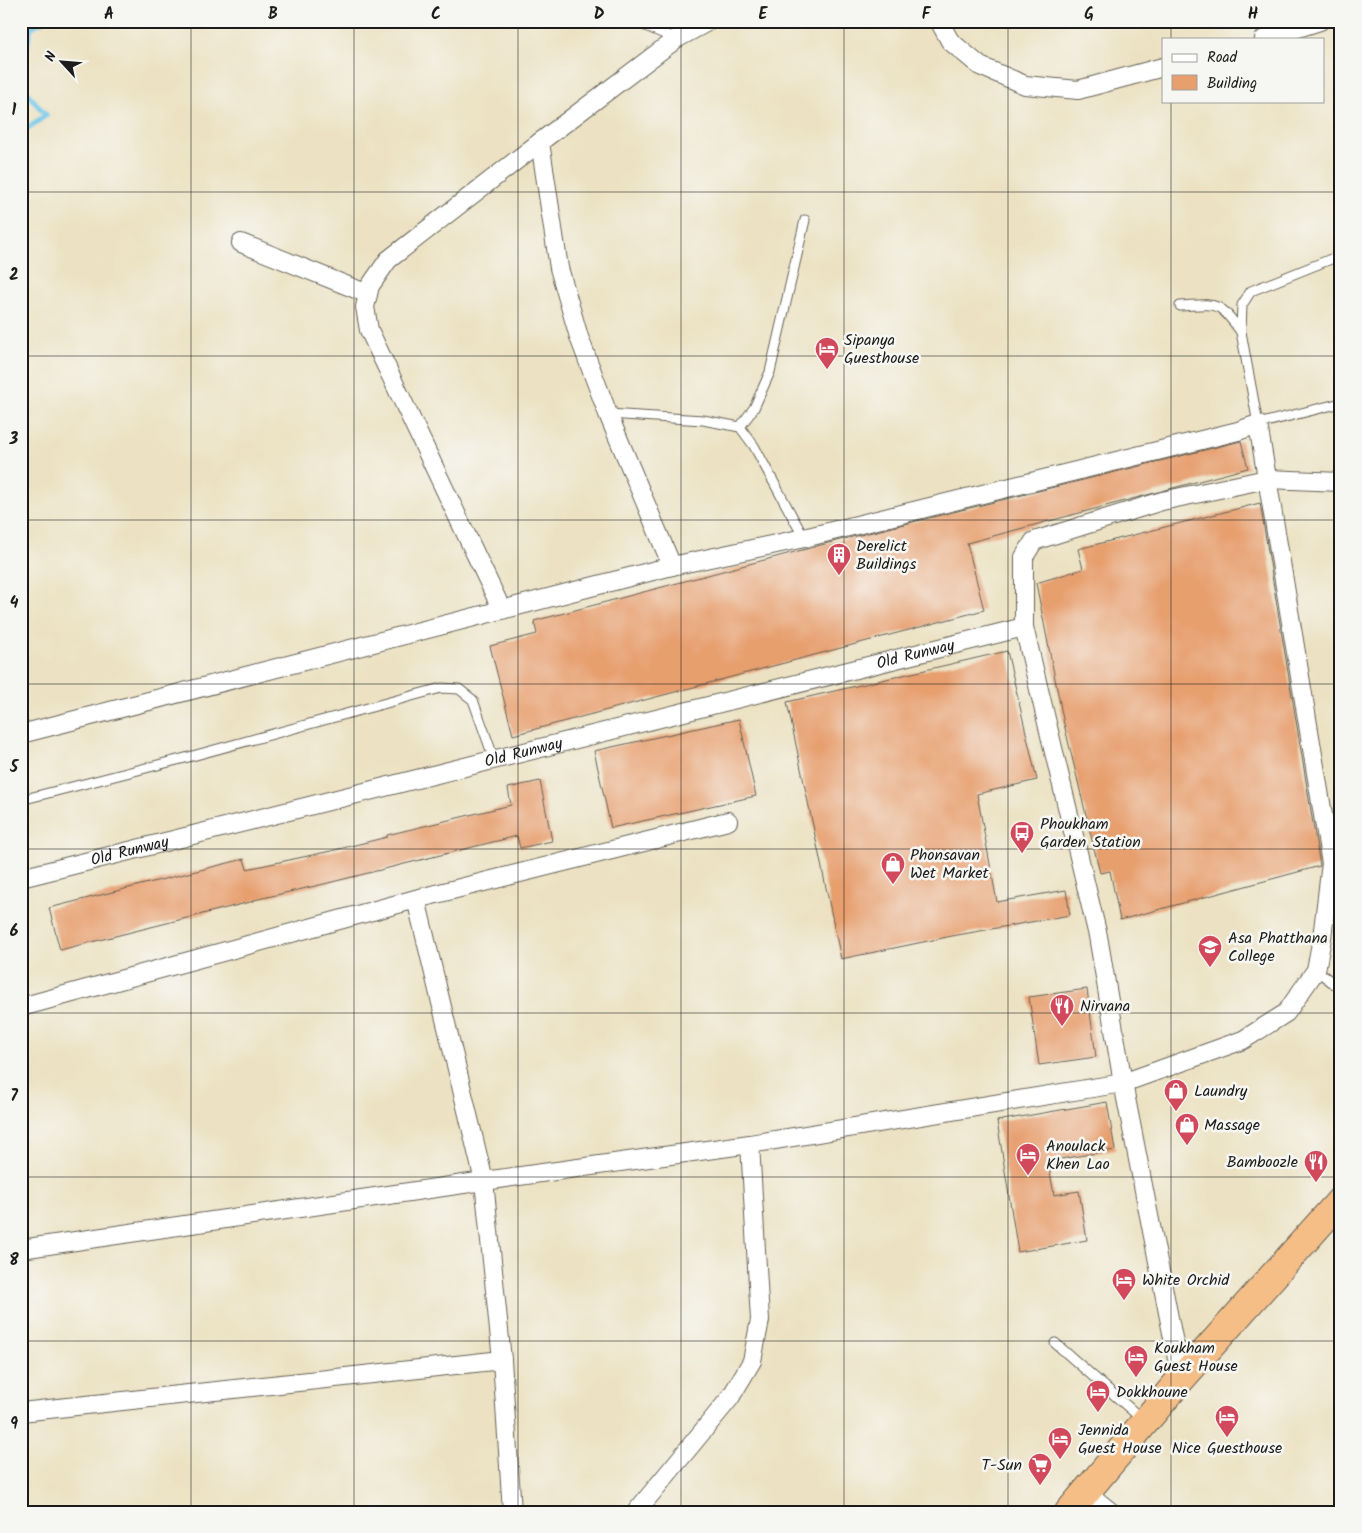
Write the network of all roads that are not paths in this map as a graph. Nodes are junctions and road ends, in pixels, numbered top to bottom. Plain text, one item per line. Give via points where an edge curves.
1 (634, 21) edge
2 (709, 21) edge
3 (939, 21) edge
4 (1320, 21) edge
5 (1267, 38) edge
6 (676, 40) junction
7 (1162, 67) edge
8 (540, 142) junction
9 (806, 220) dead end
10 (241, 243) dead end
11 (1341, 255) edge
12 (368, 294) junction
13 (1180, 306) dead end
14 (1241, 332) junction
15 (1341, 403) edge
16 (608, 414) junction
17 (1258, 424) junction
18 (740, 427) junction
19 (1267, 479) junction
20 (1341, 482) edge
21 (804, 538) junction
22 (672, 566) junction
23 (502, 610) junction
24 (1024, 627) junction
25 (21, 734) edge
26 (494, 760) junction
27 (21, 800) edge
28 (728, 820) dead end
29 (21, 878) edge
30 (416, 899) junction
31 (1316, 970) junction
32 (1341, 989) edge
33 (21, 1007) edge
34 (1124, 1083) junction
35 (750, 1144) junction
36 (484, 1181) junction
37 (1341, 1200) edge
38 (21, 1249) edge
39 (1055, 1343) dead end
40 (502, 1360) junction
41 (1181, 1380) junction
42 (21, 1412) edge
43 (1145, 1422) junction
44 (1077, 1502) edge
45 (512, 1512) edge
46 (636, 1512) edge
47 (1111, 1512) edge

1 - 6 lane
2 - 6 street
3 - 7 street via 950,41 980,66 1025,85 1078,90
4 - 5 street
6 - 8 street
8 - 12 street via 388,260
8 - 16 street via 559,268 579,337
9 - 18 lane via 770,372 754,408
10 - 12 street
11 - 14 lane via 1251,291 1242,305
12 - 23 street via 365,307 369,330
13 - 14 lane via 1209,304 1222,308
14 - 17 lane
15 - 17 lane
16 - 18 lane via 703,420
16 - 22 street
17 - 19 street
17 - 21 street
18 - 21 lane via 754,446
19 - 20 street
19 - 24 street via 1162,501 1034,541 1024,557
19 - 31 street via 1330,863
21 - 22 street
22 - 23 street
23 - 25 street
24 - 26 street, Old Runway
24 - 34 street via 1098,936
26 - 27 lane via 473,700 459,689 441,688
26 - 29 street, Old Runway
28 - 30 street
30 - 33 street
30 - 36 street
31 - 32 lane
31 - 34 street via 1286,1013 1243,1040
34 - 35 street
34 - 41 street
35 - 36 street
35 - 46 street via 760,1320 752,1360 730,1398
36 - 38 street
36 - 40 street
37 - 41 highway
39 - 43 lane
40 - 42 street
40 - 45 street
41 - 43 highway
43 - 44 highway
44 - 47 street

